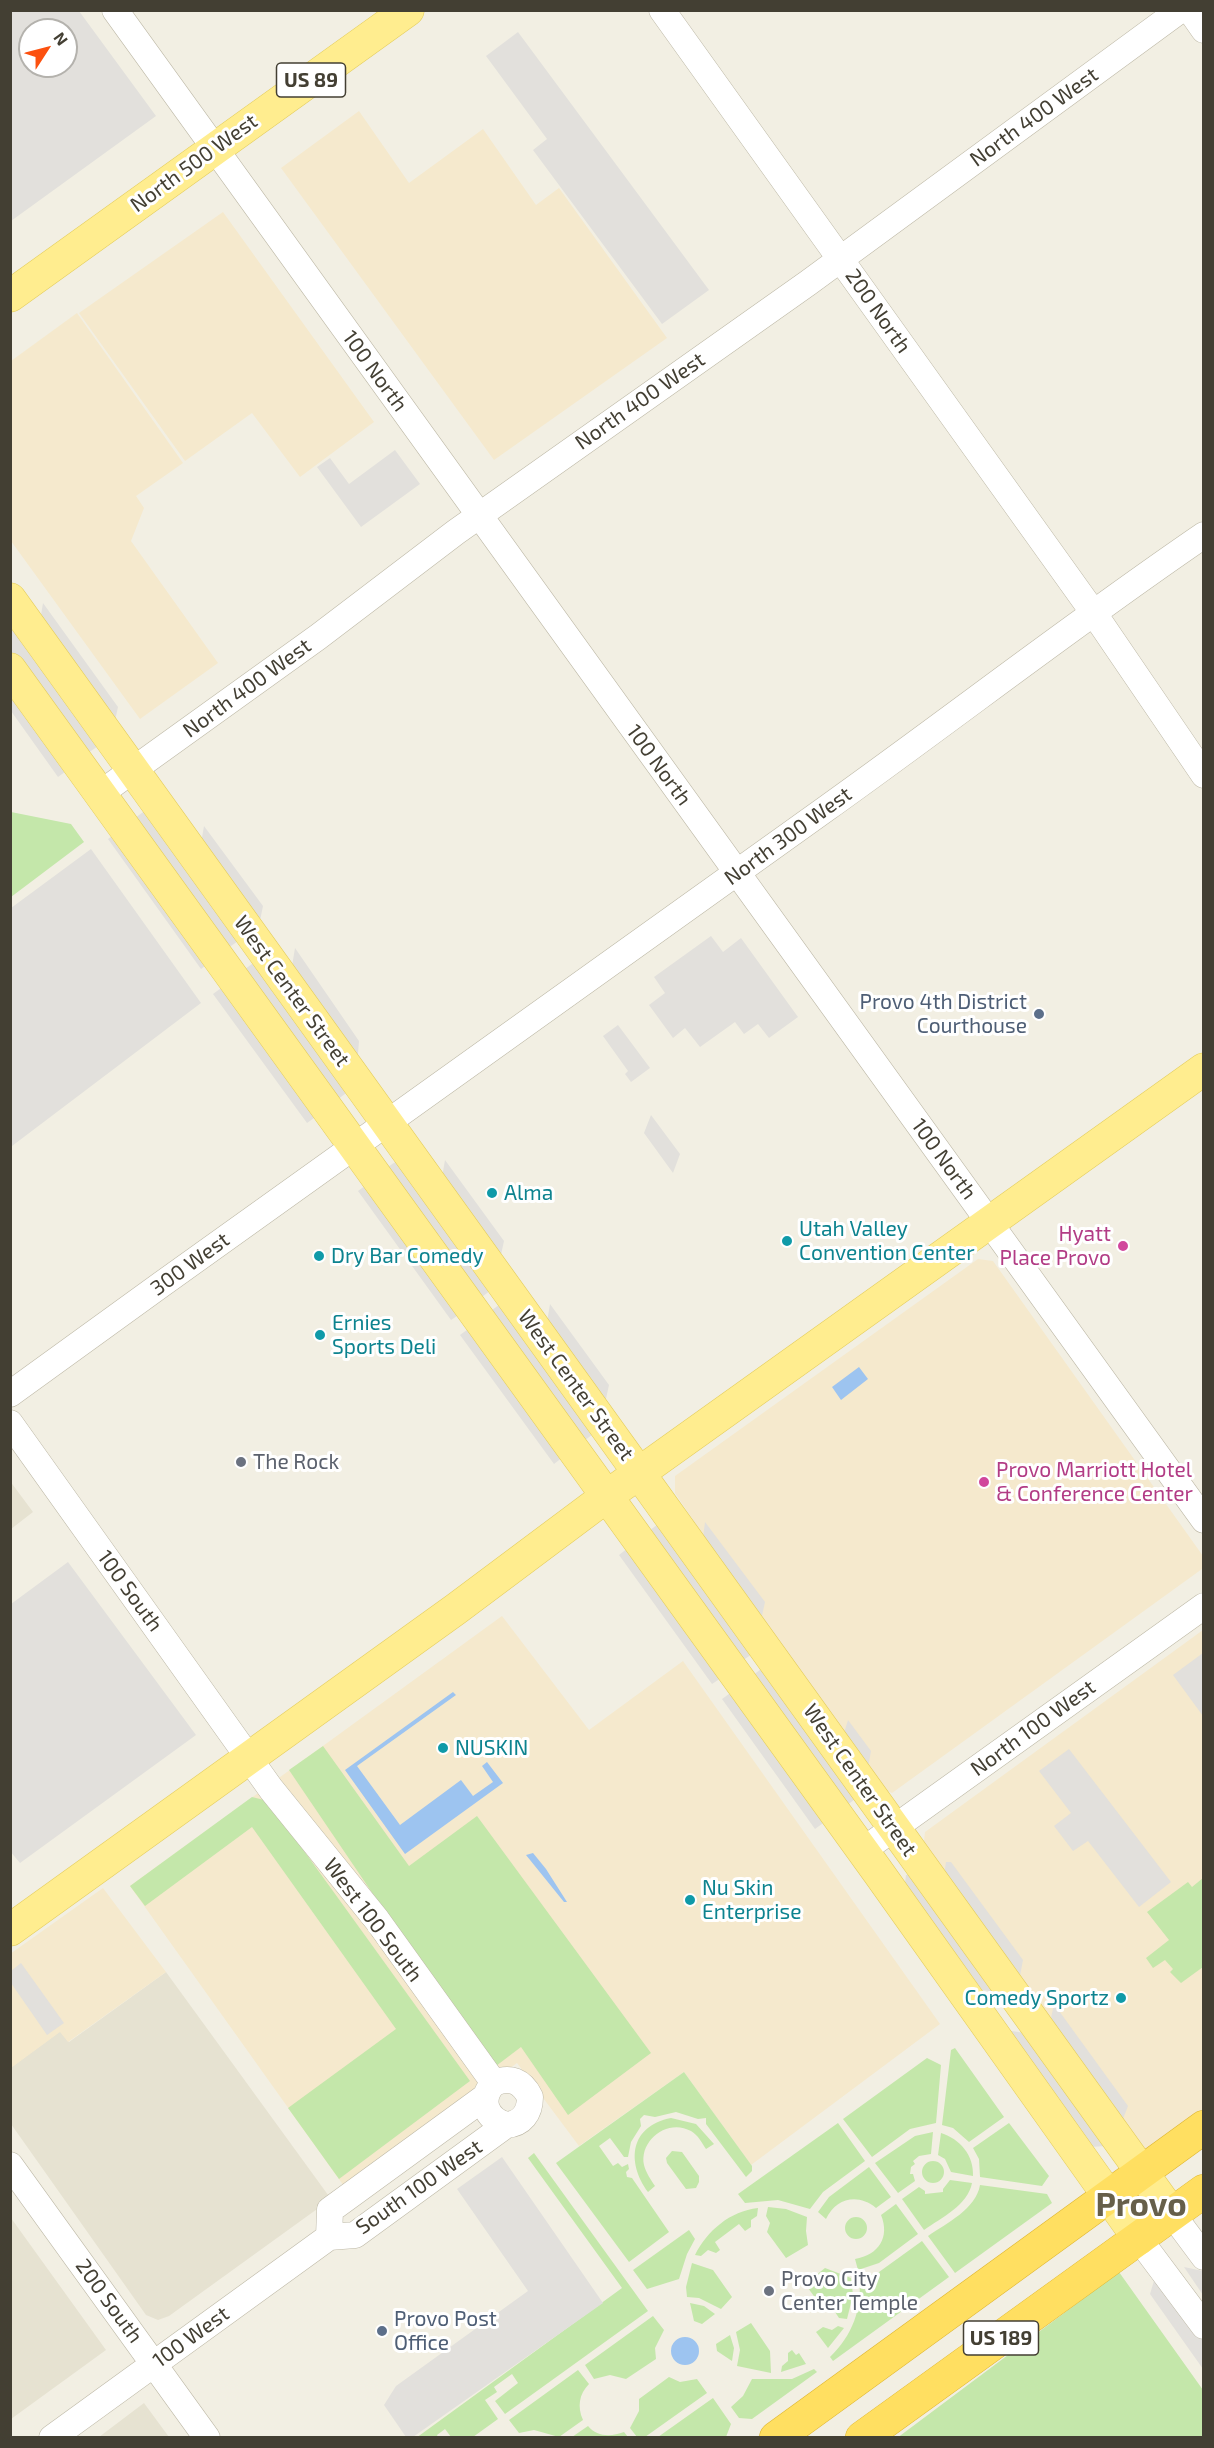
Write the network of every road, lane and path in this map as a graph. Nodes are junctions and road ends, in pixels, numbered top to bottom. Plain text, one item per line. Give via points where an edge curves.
1 (115, 10) edge
2 (408, 10) edge
3 (662, 10) edge
4 (1180, 10) edge
5 (1190, 10) edge
6 (1203, 30) edge
7 (214, 149) junction
8 (841, 259) junction
9 (10, 296) edge
10 (480, 515) junction
11 (1203, 535) edge
12 (10, 599) edge
13 (1093, 612) junction
14 (10, 669) edge
15 (133, 770) junction
16 (1203, 775) edge
17 (101, 793) junction
18 (737, 873) junction
19 (1203, 1069) edge
20 (369, 1134) junction
21 (989, 1222) junction
22 (10, 1394) edge
23 (10, 1423) edge
24 (640, 1473) junction
25 (607, 1496) junction
26 (1203, 1520) edge
27 (1203, 1606) edge
28 (249, 1759) junction
29 (894, 1827) junction
30 (862, 1851) junction
31 (10, 1930) edge
32 (490, 2090) junction
33 (506, 2125) junction
34 (1203, 2127) edge
35 (10, 2165) edge
36 (1125, 2184) junction
37 (1203, 2191) edge
38 (1156, 2226) junction
39 (329, 2237) junction
40 (1203, 2258) edge
41 (1203, 2326) edge
42 (154, 2364) junction
43 (52, 2438) edge
44 (207, 2438) edge
45 (776, 2438) edge
46 (862, 2438) edge

1 - 7 street, 100 North
2 - 7 main road, North 500 West / US 89
3 - 8 street, 200 North
4 - 8 street, North 400 West
5 - 6 street
7 - 9 main road, North 500 West / US 89
7 - 10 street, 100 North
8 - 10 street, North 400 West
8 - 13 street, 200 North
10 - 15 street, North 400 West
10 - 18 street, 100 North
11 - 13 street, North 300 West
12 - 15 main road, West Center Street
13 - 16 street, 200 North
13 - 18 street, North 300 West
14 - 17 main road, West Center Street
15 - 17 street, North 400 West
15 - 20 main road, West Center Street
17 - 20 main road, West Center Street
18 - 20 street, North 300 West
18 - 21 street, 100 North
19 - 21 main road
20 - 22 street, 300 West
20 - 24 main road, West Center Street
20 - 25 main road, West Center Street
21 - 24 main road
21 - 26 street, 100 North
23 - 28 street, 100 South
24 - 25 main road
24 - 29 main road, West Center Street
25 - 28 main road
25 - 30 main road, West Center Street
27 - 29 street, North 100 West
28 - 31 main road
28 - 32 street, West 100 South via 376,1920
29 - 30 street, North 100 West
29 - 36 main road, West Center Street
30 - 36 main road, West Center Street
32 - 33 street, South 100 West via 485,2106 489,2115
32 - 33 street, South 100 West via 511,2079 520,2083 530,2097 526,2115
32 - 39 street, South 100 West via 330,2210
33 - 39 street, South 100 West via 355,2235
34 - 36 highway, US 189
35 - 42 street, 200 South
36 - 38 main road
36 - 38 main road
36 - 45 highway, US 189
37 - 38 highway, US 189
38 - 40 street
38 - 41 street
38 - 46 highway, US 189
39 - 42 street, 100 West
42 - 43 street, 100 West
42 - 44 street, 200 South

